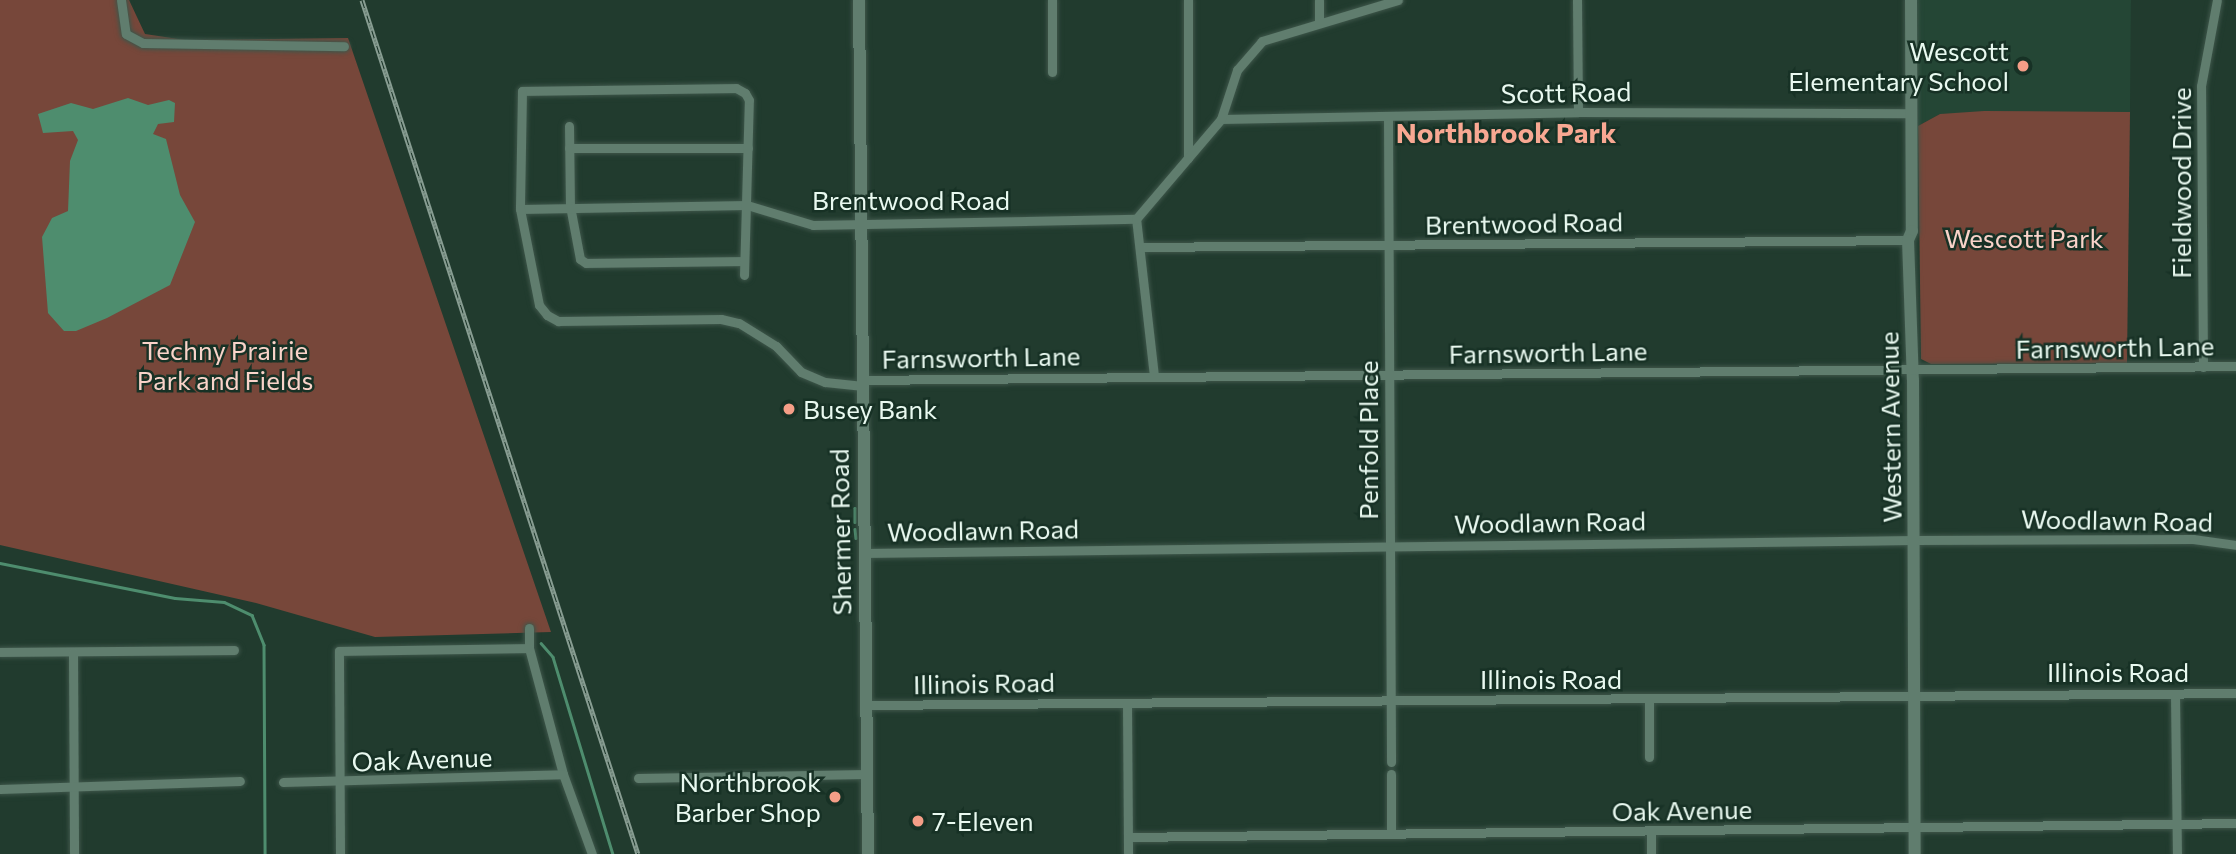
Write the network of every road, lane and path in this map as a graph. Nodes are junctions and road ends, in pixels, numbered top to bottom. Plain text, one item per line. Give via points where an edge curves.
1 (121, 0) edge
2 (859, 0) edge
3 (1052, 0) edge
4 (1188, 0) edge
5 (1319, 0) edge
6 (1398, 0) edge
7 (1577, 0) edge
8 (1911, 0) edge
9 (2217, 0) edge
10 (1319, 21) junction
11 (344, 46) dead end
12 (1052, 72) dead end
13 (1578, 112) junction
14 (1911, 113) junction
15 (1388, 117) junction
16 (1222, 119) junction
17 (569, 127) dead end
18 (569, 148) junction
19 (748, 148) junction
20 (1188, 158) junction
21 (747, 205) junction
22 (570, 206) junction
23 (520, 209) junction
24 (1136, 219) junction
25 (862, 222) junction
26 (1908, 240) junction
27 (1388, 246) junction
28 (1140, 247) junction
29 (744, 261) junction
30 (744, 275) dead end
31 (2236, 366) edge
32 (2203, 367) junction
33 (1913, 370) junction
34 (1388, 375) junction
35 (1154, 376) junction
36 (861, 383) junction
37 (1914, 540) junction
38 (1389, 545) junction
39 (2236, 545) edge
40 (863, 553) junction
41 (529, 628) dead end
42 (529, 648) junction
43 (234, 650) dead end
44 (0, 652) edge
45 (73, 652) junction
46 (1914, 693) junction
47 (2236, 693) edge
48 (2175, 694) junction
49 (1648, 699) junction
50 (1390, 700) junction
51 (1127, 703) junction
52 (866, 705) junction
53 (1649, 757) dead end
54 (1391, 762) dead end
55 (563, 774) junction
56 (1391, 774) dead end
57 (867, 775) junction
58 (638, 778) dead end
59 (240, 781) dead end
60 (283, 782) dead end
61 (74, 784) junction
62 (340, 784) junction
63 (0, 789) edge
64 (2177, 823) junction
65 (2236, 823) edge
66 (1914, 827) junction
67 (1651, 832) junction
68 (1391, 834) junction
69 (1128, 836) junction
70 (74, 854) edge
71 (340, 854) edge
72 (592, 854) edge
73 (868, 854) edge
74 (1128, 854) edge
75 (1651, 854) edge
76 (1915, 854) edge
77 (2177, 854) edge

1 - 11 street via 126,34 143,43
2 - 25 street, Shermer Road
3 - 12 street
4 - 20 street
5 - 10 street
6 - 10 street
7 - 13 street
8 - 14 street, Western Avenue
9 - 32 street, Fieldwood Drive via 2202,86
10 - 16 street via 1262,41 1237,70
13 - 14 street, Scott Road
13 - 15 street, Scott Road
14 - 26 street, Western Avenue via 1912,231
15 - 16 street, Scott Road
15 - 27 street, Penfold Place
16 - 20 street
17 - 18 street
18 - 19 street
18 - 22 street
19 - 21 street
19 - 23 street via 745,93 736,88 522,91
20 - 24 street
21 - 22 street, Brentwood Road
21 - 25 street, Brentwood Road via 813,225
21 - 29 street
22 - 23 street, Brentwood Road
22 - 29 street via 580,259 586,263
23 - 36 street, Farnsworth Lane via 539,305 558,321 739,323 776,346 801,372 825,382
24 - 25 street, Brentwood Road
24 - 28 street
25 - 36 street, Shermer Road
26 - 27 street, Brentwood Road
26 - 33 street, Western Avenue
27 - 28 street, Brentwood Road
27 - 34 street, Penfold Place
28 - 35 street
29 - 30 street
31 - 32 street, Farnsworth Lane
32 - 33 street, Farnsworth Lane
33 - 34 street, Farnsworth Lane
33 - 37 street, Western Avenue
34 - 35 street, Farnsworth Lane
34 - 38 street, Penfold Place
35 - 36 street, Farnsworth Lane
36 - 40 street, Shermer Road
37 - 38 street, Woodlawn Road
37 - 39 street, Woodlawn Road via 2193,539
37 - 46 street, Western Avenue
38 - 40 street, Woodlawn Road
38 - 50 street, Penfold Place
40 - 52 street, Shermer Road
41 - 42 street
42 - 55 street
42 - 62 street via 339,651
43 - 45 street
44 - 45 street
45 - 61 street
46 - 48 street, Illinois Road
46 - 49 street, Illinois Road
46 - 66 street, Western Avenue
47 - 48 street, Illinois Road
48 - 64 street
49 - 50 street, Illinois Road
49 - 53 street
50 - 51 street, Illinois Road
50 - 54 street, Penfold Place
51 - 52 street, Illinois Road
51 - 69 street
52 - 57 street, Shermer Road
55 - 62 street, Oak Avenue
55 - 72 street
56 - 68 street
57 - 58 street
57 - 73 street, Shermer Road
59 - 61 street
60 - 62 street, Oak Avenue
61 - 63 street
61 - 70 street
62 - 71 street
64 - 65 street, Oak Avenue
64 - 66 street, Oak Avenue
64 - 77 street
66 - 67 street, Oak Avenue
66 - 76 street, Western Avenue
67 - 68 street, Oak Avenue
67 - 75 street
68 - 69 street, Oak Avenue
69 - 74 street

